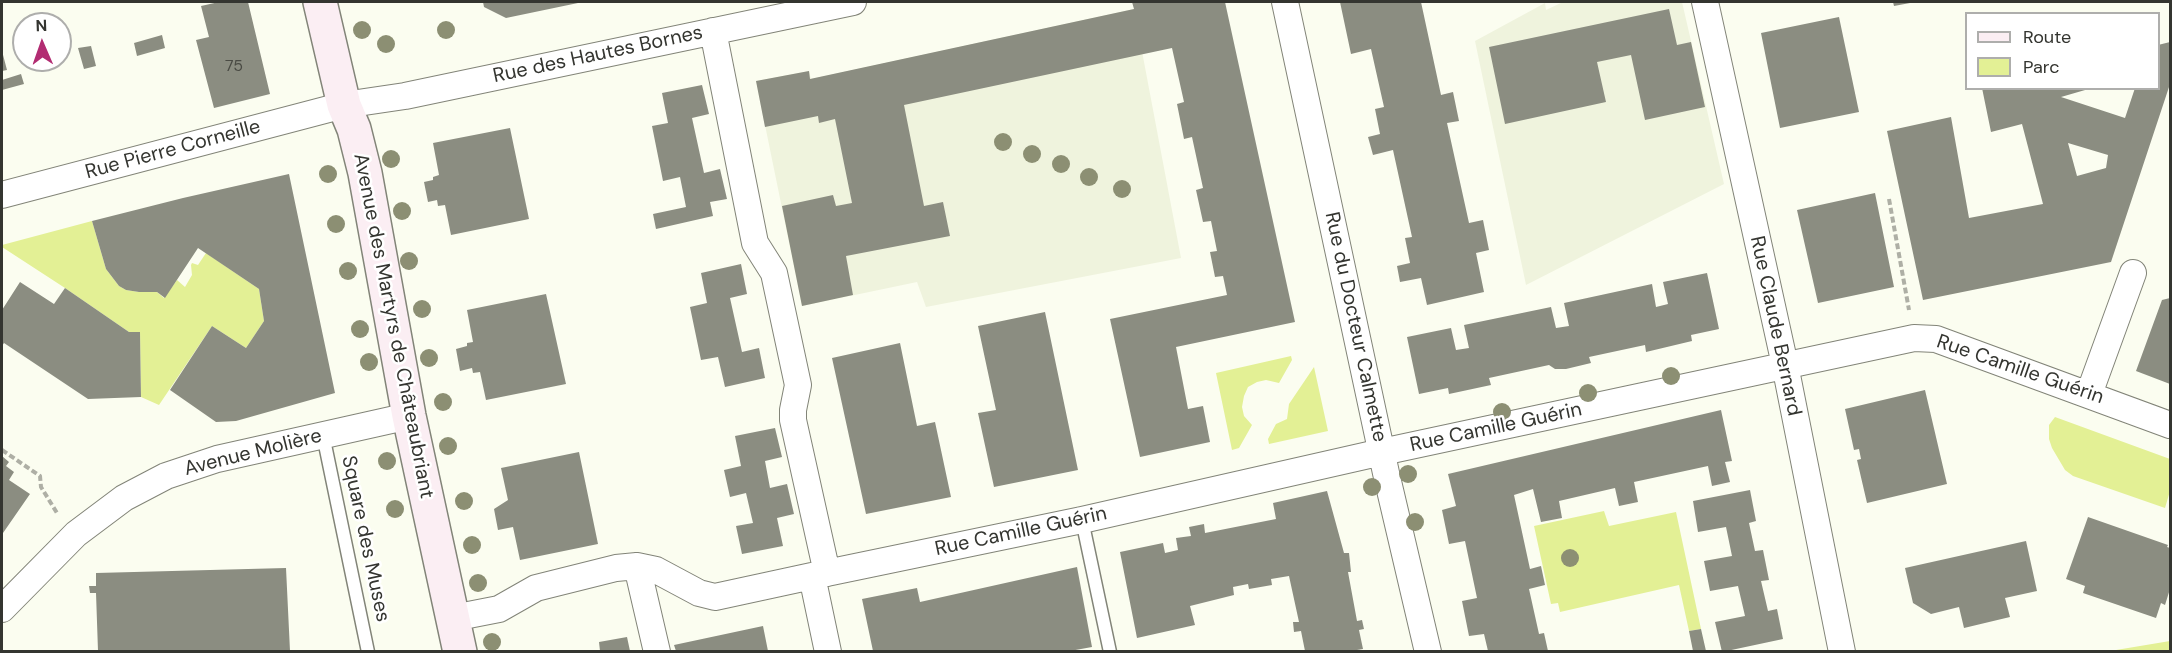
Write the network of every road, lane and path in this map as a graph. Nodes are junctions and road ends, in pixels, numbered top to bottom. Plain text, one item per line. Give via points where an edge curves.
1 (320, 2) edge
2 (853, 2) edge
3 (1285, 2) edge
4 (1705, 2) edge
5 (713, 31) junction
6 (344, 105) junction
7 (2, 195) edge
8 (1889, 200) dead end
9 (2133, 273) dead end
10 (1914, 338) junction
11 (1785, 365) junction
12 (2089, 394) junction
13 (409, 417) junction
14 (2170, 424) edge
15 (323, 435) junction
16 (2, 450) edge
17 (1382, 453) junction
18 (57, 513) dead end
19 (1082, 520) junction
20 (637, 566) junction
21 (820, 575) junction
22 (2, 609) edge
23 (453, 618) junction
24 (368, 651) edge
25 (460, 651) edge
26 (657, 651) edge
27 (828, 651) edge
28 (1110, 651) edge
29 (1428, 651) edge
30 (1842, 651) edge

1 - 6 street, Avenue des Martyrs de Châteaubriant
2 - 5 street, Rue des Hautes Bornes
3 - 17 street, Rue du Docteur Calmette
4 - 11 street, Rue Claude Bernard
5 - 6 street, Rue des Hautes Bornes via 405,96
5 - 21 street via 755,243 774,273 798,385 793,420
6 - 7 street, Rue Pierre Corneille
6 - 13 street, Avenue des Martyrs de Châteaubriant via 365,173
8 - 10 path
9 - 12 street
10 - 11 street, Rue Camille Guérin
10 - 12 street, Rue Camille Guérin via 1936,339
11 - 17 street, Rue Camille Guérin
11 - 30 street, Rue Claude Bernard
12 - 14 street, Rue Camille Guérin
13 - 15 street, Avenue Molière
13 - 23 street, Avenue des Martyrs de Châteaubriant
15 - 22 street, Avenue Molière via 199,464 140,490 76,534
15 - 24 lane, Square des Muses
16 - 18 path via 40,476 41,488
17 - 19 street, Rue Camille Guérin
17 - 29 street, Rue du Docteur Calmette
19 - 21 street, Rue Camille Guérin
19 - 28 lane
20 - 21 street, Rue Camille Guérin via 656,570 699,593 715,597
20 - 23 street via 536,588 499,609
20 - 26 street
21 - 27 street
23 - 25 street, Avenue des Martyrs de Châteaubriant

